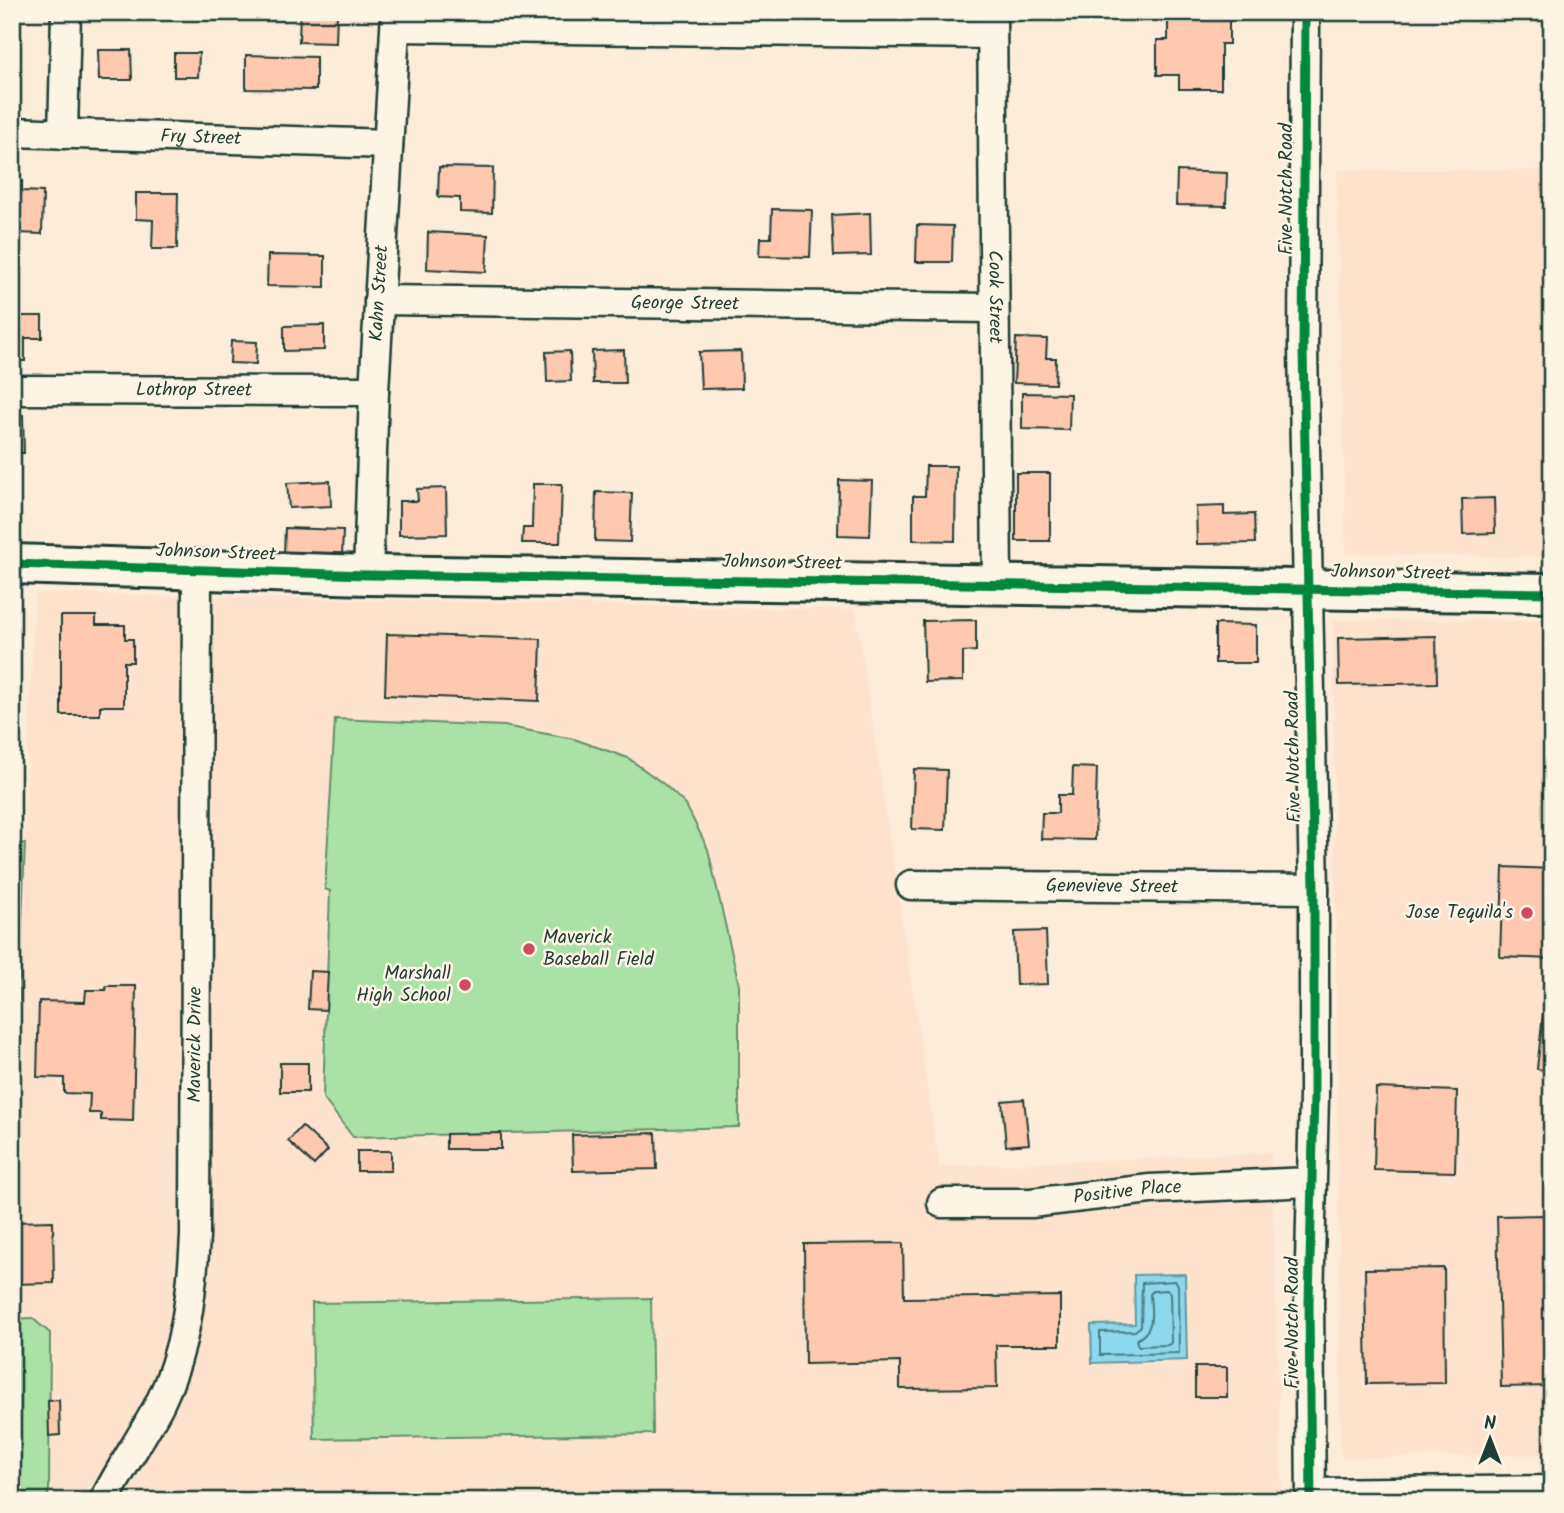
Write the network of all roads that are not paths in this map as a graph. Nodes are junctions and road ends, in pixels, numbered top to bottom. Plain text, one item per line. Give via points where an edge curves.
1 (66, 12) edge
2 (1305, 12) edge
3 (396, 20) edge
4 (992, 23) edge
5 (12, 132) edge
6 (64, 134) junction
7 (388, 144) junction
8 (379, 300) junction
9 (993, 308) junction
10 (12, 390) edge
11 (374, 391) junction
12 (12, 564) edge
13 (197, 570) junction
14 (368, 575) junction
15 (997, 583) junction
16 (1308, 589) junction
17 (1552, 593) edge
18 (911, 885) dead end
19 (1314, 889) junction
20 (1311, 1182) junction
21 (943, 1203) dead end
22 (1552, 1490) edge
23 (1311, 1497) edge
24 (104, 1501) edge

1 - 6 street
2 - 16 street, Five Notch Road via 1303,349
3 - 4 street
3 - 7 street, Kahn Street
4 - 9 street, Cook Street
5 - 6 street, Fry Street
6 - 7 street, Fry Street
7 - 8 street, Kahn Street
8 - 9 street, George Street
8 - 11 street, Kahn Street
9 - 15 street, Cook Street
10 - 11 street, Lothrop Street
11 - 14 street, Kahn Street
12 - 13 street, Johnson Street
13 - 14 street, Johnson Street
13 - 24 street, Maverick Drive via 191,1293 172,1375
14 - 15 street, Johnson Street
15 - 16 street, Johnson Street
16 - 17 street, Johnson Street
16 - 19 street, Five Notch Road
18 - 19 street, Genevieve Street
19 - 20 street, Five Notch Road
20 - 21 street, Positive Place via 1150,1189 1031,1203
20 - 23 street, Five Notch Road
22 - 23 street

